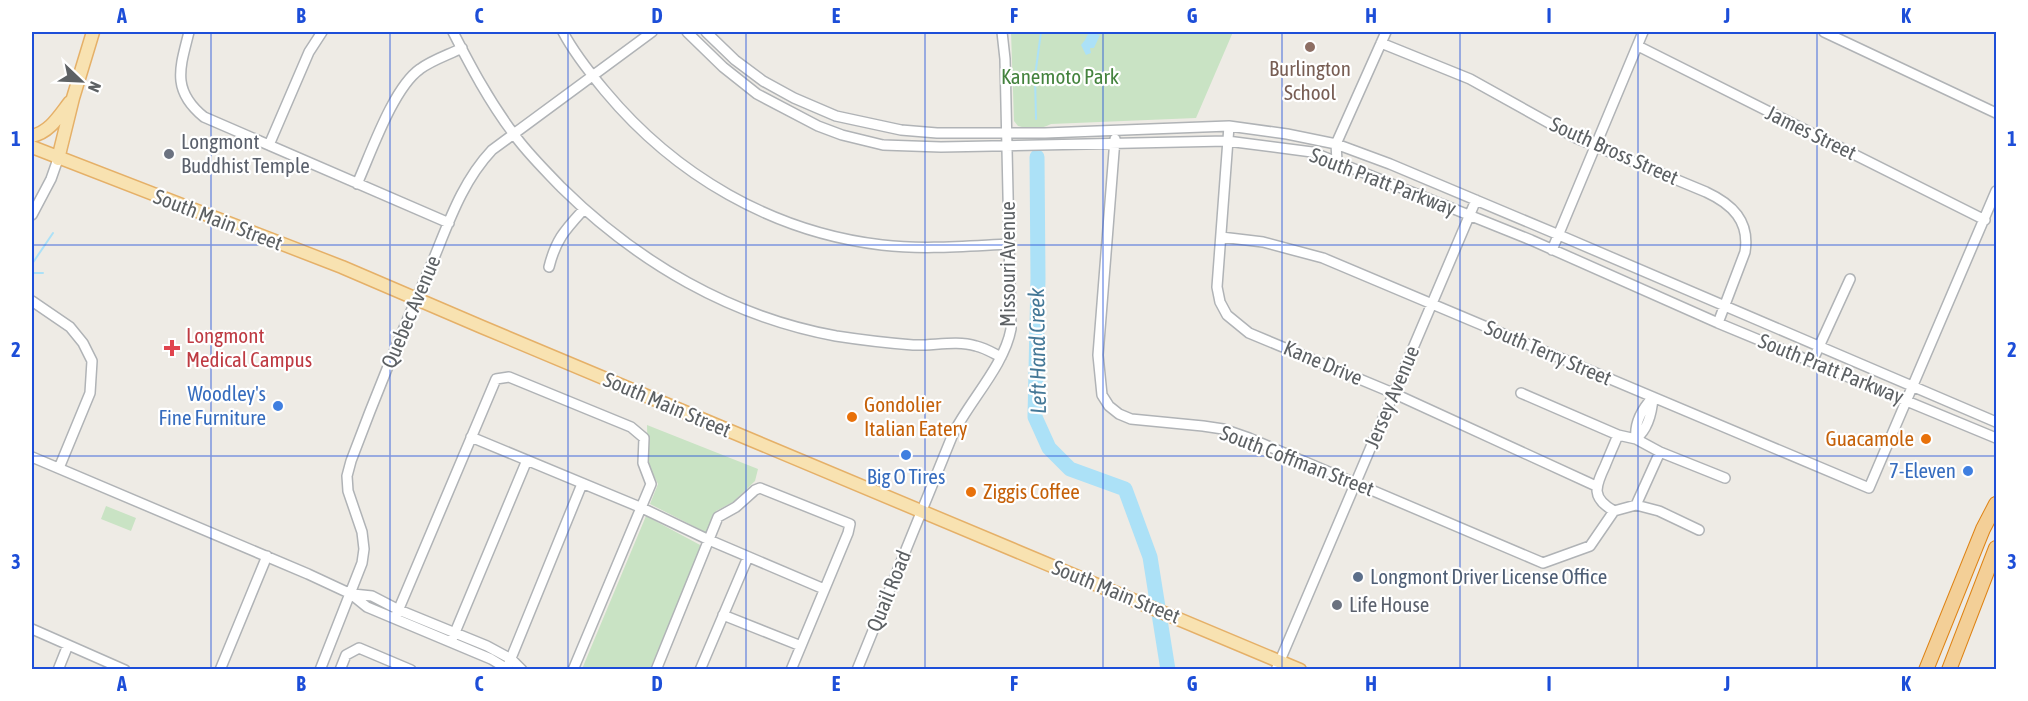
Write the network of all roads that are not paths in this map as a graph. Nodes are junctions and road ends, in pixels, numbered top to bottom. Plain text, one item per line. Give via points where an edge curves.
1 (93, 32) edge
2 (189, 32) edge
3 (322, 32) edge
4 (453, 32) edge
5 (563, 32) edge
6 (652, 32) edge
7 (687, 32) edge
8 (706, 32) edge
9 (1002, 32) edge
10 (1386, 32) edge
11 (1643, 32) edge
12 (1824, 32) edge
13 (1382, 43) junction
14 (1638, 46) junction
15 (462, 48) junction
16 (592, 76) junction
17 (73, 98) junction
18 (1996, 113) edge
19 (1229, 126) junction
20 (1116, 131) junction
21 (1006, 132) junction
22 (513, 134) junction
23 (32, 136) edge
24 (1227, 141) junction
25 (1115, 144) junction
26 (1336, 144) junction
27 (269, 145) junction
28 (1006, 145) junction
29 (1595, 146) junction
30 (32, 147) edge
31 (58, 159) junction
32 (1337, 161) junction
33 (357, 184) junction
34 (1996, 191) edge
35 (1476, 201) junction
36 (584, 209) junction
37 (32, 215) edge
38 (1469, 215) junction
39 (1985, 220) junction
40 (449, 223) junction
41 (1558, 235) junction
42 (1221, 237) junction
43 (1010, 244) junction
44 (1552, 250) junction
45 (549, 267) dead end
46 (1850, 279) dead end
47 (416, 299) junction
48 (32, 302) edge
49 (1432, 304) junction
50 (1723, 306) junction
51 (1718, 323) junction
52 (1819, 346) junction
53 (1001, 357) junction
54 (1812, 362) junction
55 (1913, 387) junction
56 (1393, 393) junction
57 (1521, 393) dead end
58 (1653, 397) junction
59 (1907, 400) junction
60 (1996, 422) edge
61 (1618, 435) junction
62 (471, 437) junction
63 (1996, 438) edge
64 (1636, 439) junction
65 (1660, 452) junction
66 (32, 457) edge
67 (527, 460) junction
68 (58, 468) junction
69 (1725, 478) dead end
70 (1355, 483) junction
71 (582, 484) junction
72 (1596, 486) junction
73 (1996, 504) edge
74 (1636, 505) junction
75 (642, 508) junction
76 (1614, 510) junction
77 (922, 512) junction
78 (1699, 530) dead end
79 (709, 540) junction
80 (1996, 548) edge
81 (267, 556) junction
82 (747, 557) junction
83 (824, 589) junction
84 (351, 594) junction
85 (397, 614) junction
86 (723, 615) junction
87 (32, 629) edge
88 (453, 637) junction
89 (68, 645) junction
90 (801, 646) junction
91 (509, 665) edge
92 (1278, 665) edge
93 (58, 669) edge
94 (125, 669) edge
95 (220, 669) edge
96 (320, 669) edge
97 (340, 669) edge
98 (411, 669) edge
99 (522, 669) edge
100 (573, 669) edge
101 (656, 669) edge
102 (700, 669) edge
103 (791, 669) edge
104 (857, 669) edge
105 (1300, 669) edge
106 (1926, 669) edge
107 (1949, 669) edge

1 - 17 main road
2 - 27 street via 180,70 184,94 191,106 204,117
3 - 27 street via 309,52
4 - 15 street
5 - 16 street
6 - 16 street, Quebec Avenue
7 - 28 street, South Pratt Parkway via 757,94 842,135 883,145
8 - 21 street, South Pratt Parkway via 763,81 836,116 928,133
9 - 21 street, Missouri Avenue
10 - 13 street
11 - 14 street
12 - 18 street
13 - 26 street
13 - 29 street, South Bross Street via 1470,79
14 - 29 street
14 - 39 street, James Street
15 - 22 street
15 - 33 street via 407,80
16 - 22 street, Quebec Avenue
16 - 43 street via 625,115 686,169 744,204 780,219 882,245 925,248
17 - 23 main road via 50,127
17 - 31 main road
19 - 20 street, South Pratt Parkway
19 - 24 street, Kane Drive
19 - 26 street, South Pratt Parkway
20 - 21 street, South Pratt Parkway
20 - 25 street, South Coffman Street
21 - 28 street, Missouri Avenue
22 - 36 street
22 - 40 street, Quebec Avenue via 492,150 465,184
24 - 25 street, South Pratt Parkway
24 - 32 street, South Pratt Parkway via 1312,152
24 - 42 street, Kane Drive
25 - 28 street, South Pratt Parkway
25 - 70 street, South Coffman Street via 1098,355 1100,388 1109,406 1131,419 1223,429
26 - 32 street
26 - 35 street, South Pratt Parkway
27 - 33 street
28 - 43 street, Missouri Avenue
29 - 41 street
29 - 50 street, South Bross Street via 1706,192 1740,217 1747,242
30 - 31 main road, South Main Street
31 - 37 street
31 - 47 main road, South Main Street
32 - 38 street, South Pratt Parkway
33 - 40 street
34 - 39 street
35 - 38 street, Jersey Avenue
35 - 41 street, South Pratt Parkway
36 - 45 street via 561,235
36 - 53 street via 667,271 742,309 830,335 916,345 968,344
38 - 44 street, South Pratt Parkway
38 - 49 street, Jersey Avenue
39 - 55 street
40 - 47 street, Quebec Avenue
41 - 44 street
41 - 50 street, South Pratt Parkway
42 - 49 street, South Terry Street via 1301,251
42 - 56 street, Kane Drive via 1217,287 1220,302 1233,322 1249,333
43 - 53 street, Missouri Avenue via 1011,329
44 - 51 street, South Pratt Parkway
46 - 52 street
47 - 77 main road, South Main Street
47 - 84 street, Quebec Avenue via 347,476 364,549
48 - 68 street via 70,327 92,361 90,393
49 - 56 street, Jersey Avenue
49 - 58 street, South Terry Street
50 - 51 street, South Bross Street
50 - 52 street, South Pratt Parkway
51 - 54 street, South Pratt Parkway
52 - 54 street
52 - 55 street, South Pratt Parkway
53 - 77 street, Missouri Avenue via 963,416
54 - 59 street, South Pratt Parkway
55 - 59 street
55 - 60 street, South Pratt Parkway
56 - 70 street, Jersey Avenue
56 - 72 street, Kane Drive
57 - 61 street
58 - 59 street, South Terry Street via 1869,488
58 - 64 street via 1635,429
59 - 63 street, South Pratt Parkway
61 - 64 street
61 - 72 street
62 - 67 street
62 - 75 street via 496,379 509,377 558,396 631,427 644,438 643,463 651,484
62 - 85 street
64 - 65 street
65 - 69 street
65 - 74 street
66 - 68 street
67 - 71 street
67 - 88 street
68 - 81 street
70 - 76 street, South Coffman Street via 1543,563 1590,546
70 - 92 street, Jersey Avenue
71 - 75 street
71 - 91 street
72 - 76 street via 1598,496
73 - 106 highway
74 - 76 street
74 - 78 street
75 - 79 street
75 - 100 street
77 - 92 main road, South Main Street via 1123,595
77 - 104 street, Quail Road
79 - 82 street
79 - 83 street via 718,517 760,488 850,524
79 - 101 street
80 - 107 highway
81 - 84 street
81 - 95 street
82 - 83 street
82 - 86 street
83 - 90 street
84 - 85 street via 372,596
84 - 96 street, Quebec Avenue
85 - 88 street
86 - 90 street
86 - 102 street
87 - 89 street
88 - 91 street
89 - 93 street
89 - 94 street
90 - 103 street
91 - 99 street
92 - 105 main road, South Main Street
97 - 98 street via 346,655 359,648

